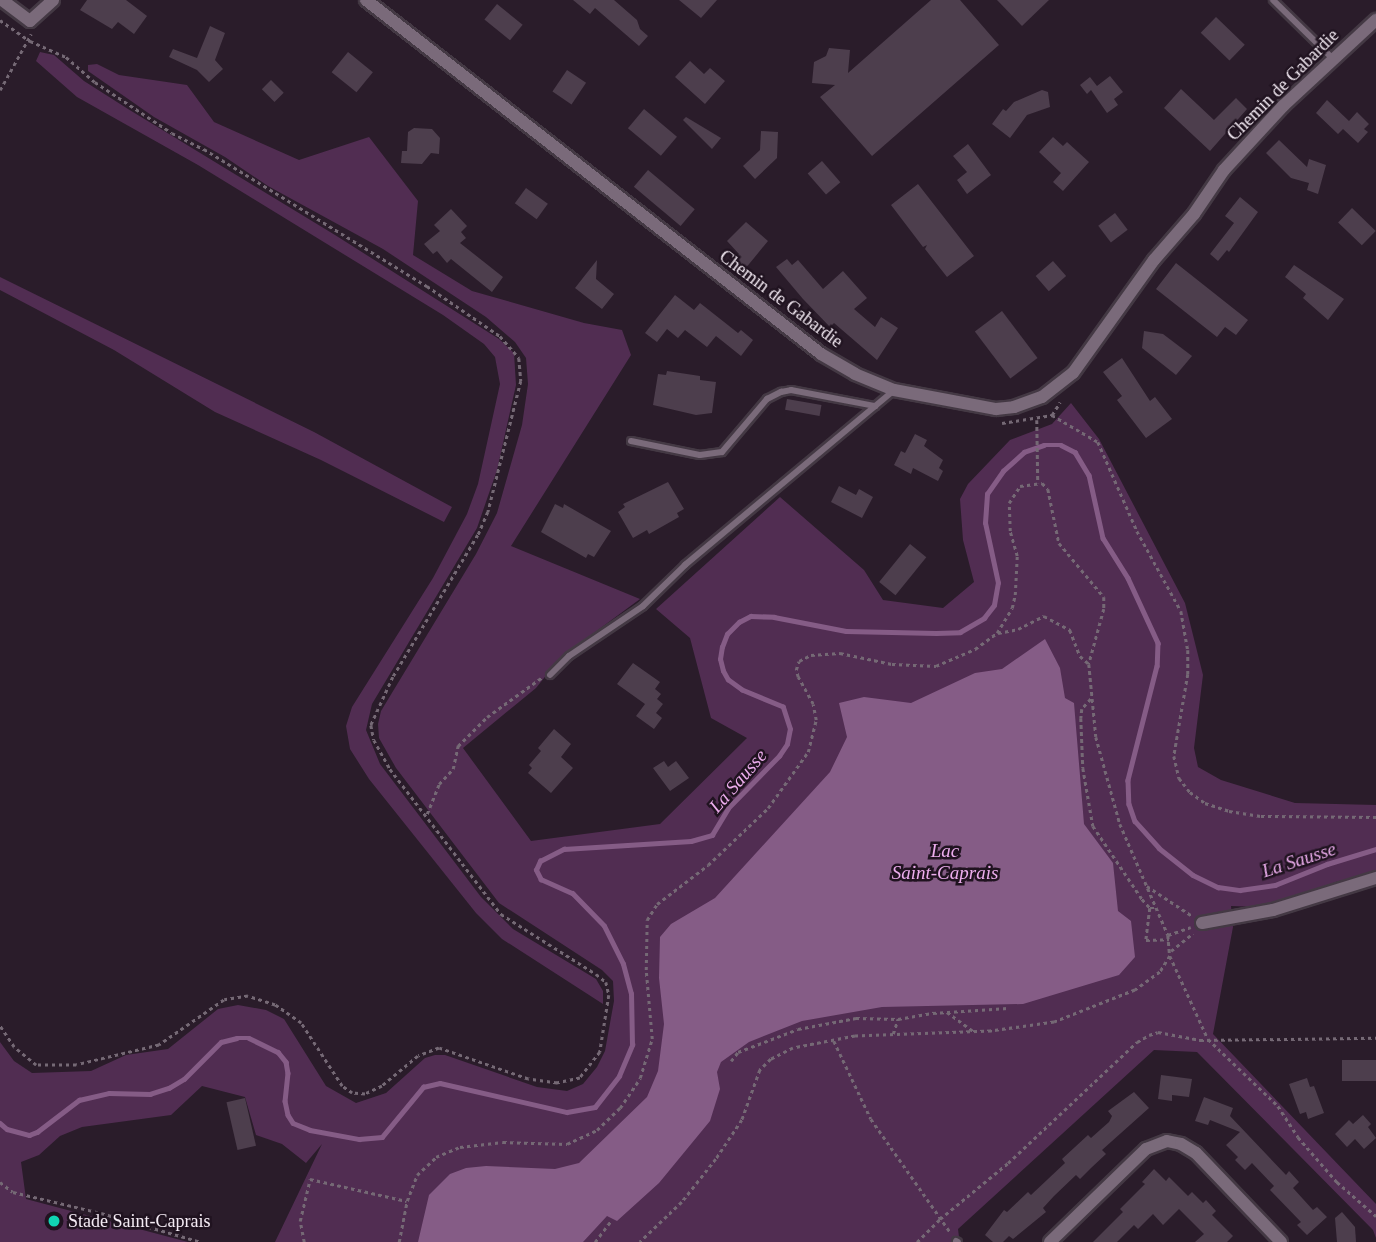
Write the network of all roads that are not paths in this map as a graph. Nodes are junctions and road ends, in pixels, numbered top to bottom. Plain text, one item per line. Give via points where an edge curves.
1 (2, 0) edge
2 (53, 0) edge
3 (366, 0) edge
4 (1273, 0) edge
5 (1376, 20) edge
6 (1333, 59) junction
7 (894, 390) junction
8 (876, 407) junction
9 (631, 441) dead end
10 (550, 675) road end
11 (1376, 878) edge
12 (1202, 923) road end
13 (1050, 1242) edge
14 (1281, 1242) edge

1 - 2 street via 30,20
3 - 7 street, Chemin de Gabardie via 821,354
4 - 6 lane
5 - 6 street, Chemin de Gabardie
6 - 7 street, Chemin de Gabardie via 1224,170 1073,373 1054,390 1030,402 996,409
7 - 8 lane
8 - 9 lane via 791,390 767,399 722,452 701,455
8 - 10 lane via 696,556 643,606 569,656
11 - 12 street via 1273,910
13 - 14 street via 1146,1149 1167,1142 1190,1148

